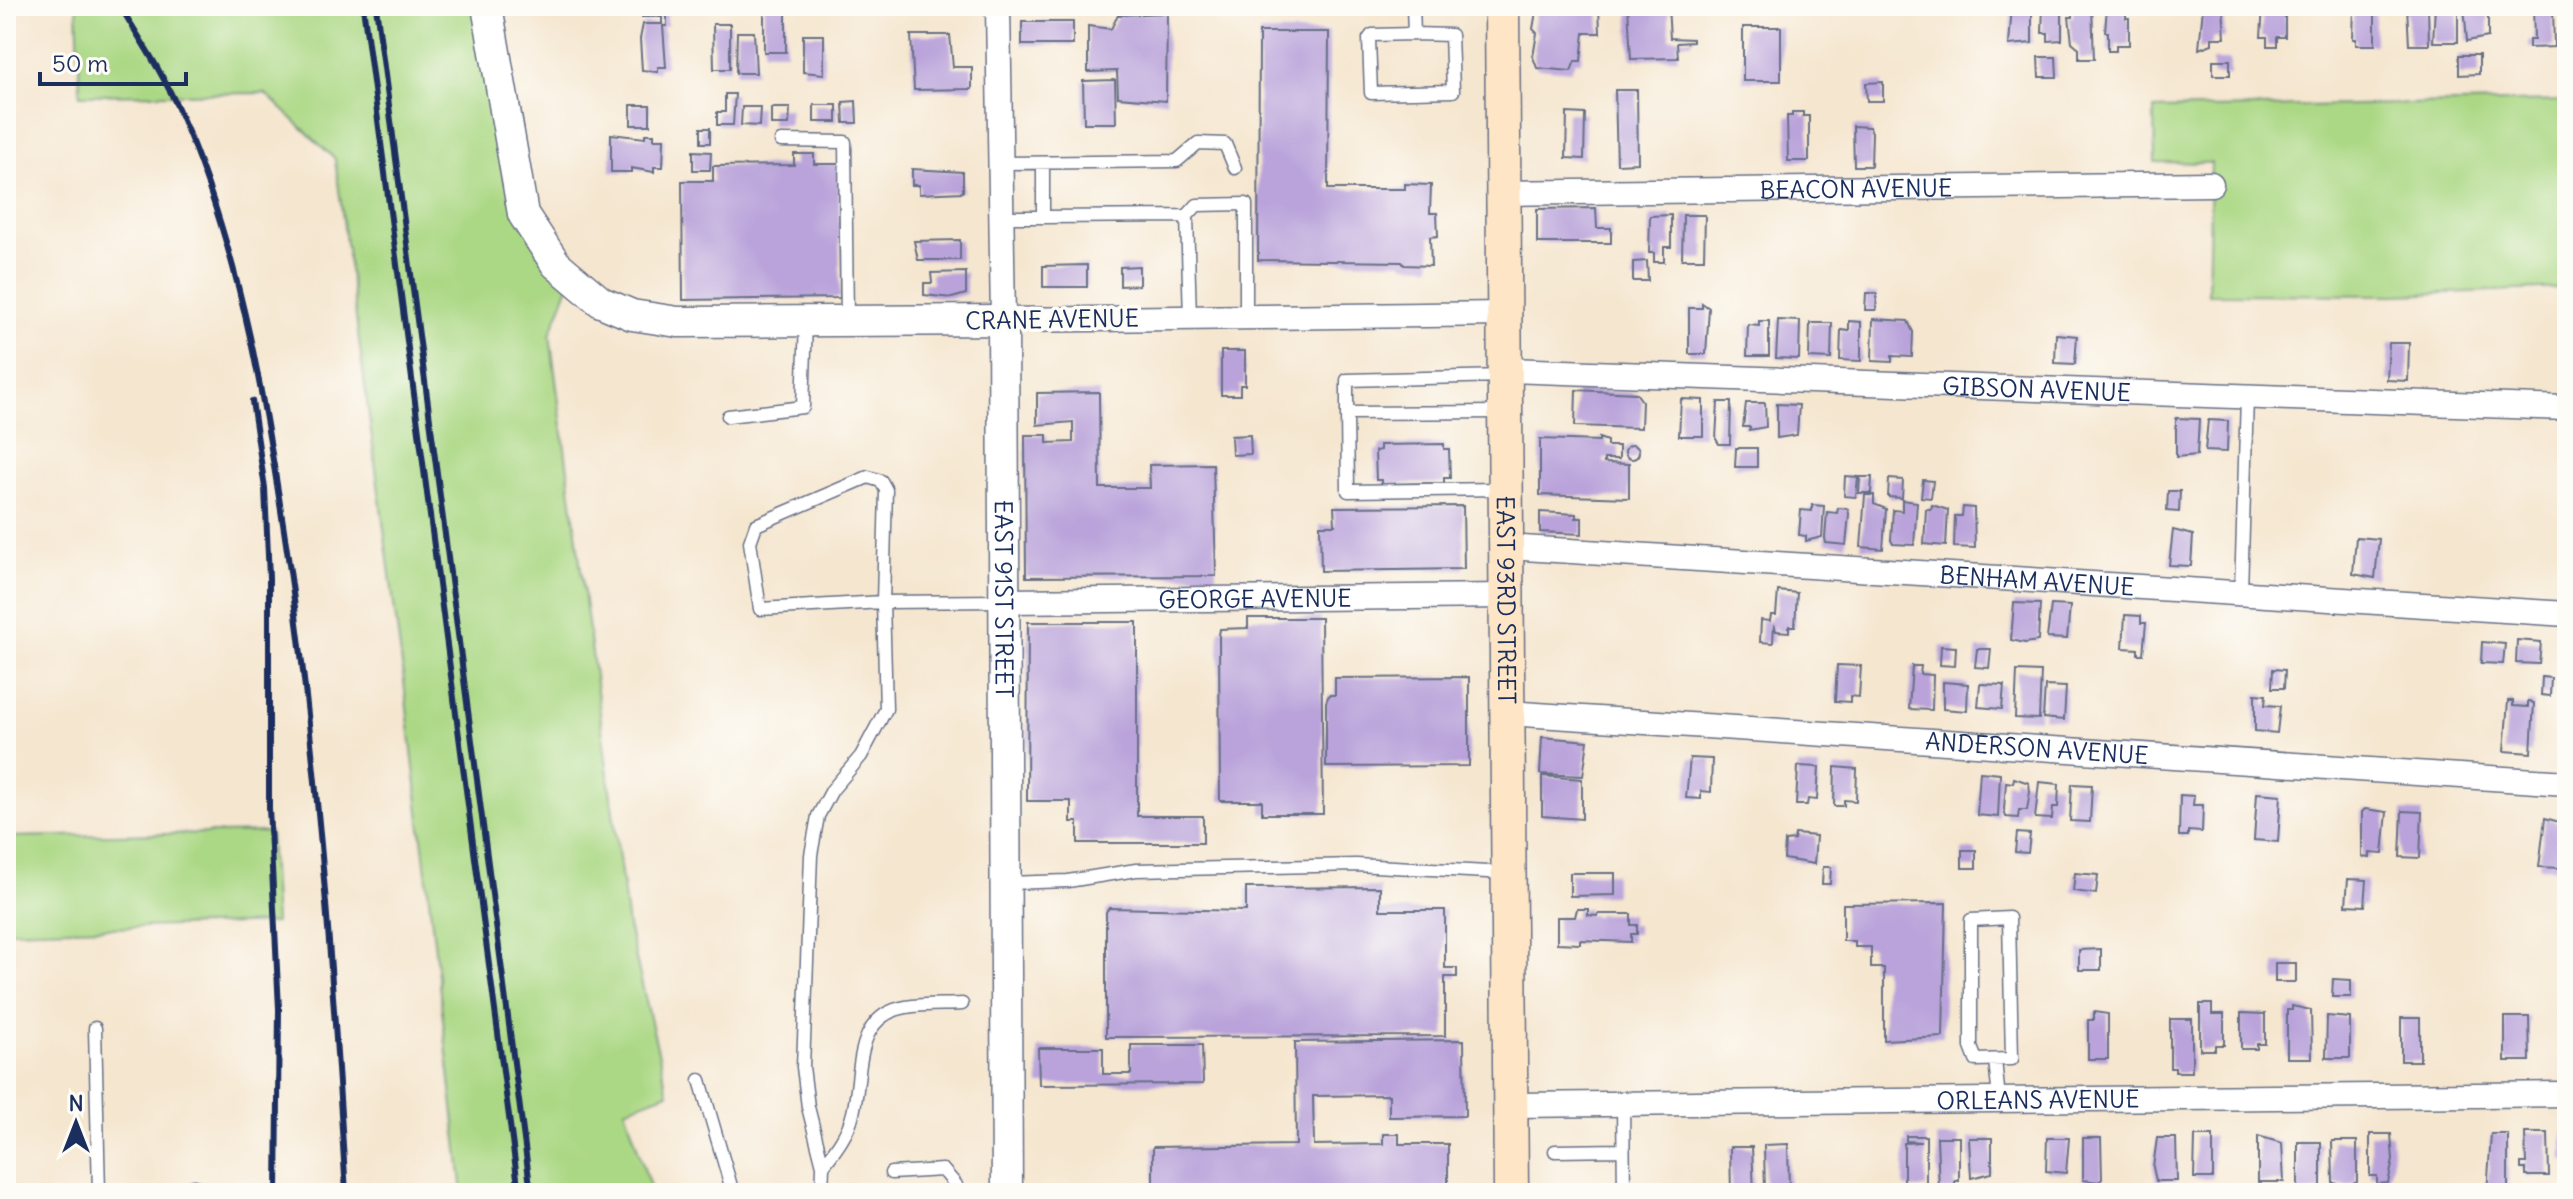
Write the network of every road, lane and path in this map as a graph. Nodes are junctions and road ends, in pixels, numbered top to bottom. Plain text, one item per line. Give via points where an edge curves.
1 (487, 6) edge
2 (998, 6) edge
3 (1413, 6) edge
4 (1502, 6) edge
5 (1414, 34) junction
6 (781, 141) dead end
7 (1000, 163) junction
8 (1043, 163) junction
9 (1235, 168) dead end
10 (2211, 184) dead end
11 (1502, 193) junction
12 (1187, 216) junction
13 (1002, 217) junction
14 (1043, 217) junction
15 (1506, 314) junction
16 (1246, 317) junction
17 (1190, 318) junction
18 (1003, 320) junction
19 (806, 321) junction
20 (847, 321) junction
21 (1507, 373) junction
22 (2247, 397) junction
23 (2567, 408) edge
24 (1507, 412) junction
25 (1347, 413) junction
26 (728, 416) dead end
27 (1507, 489) junction
28 (1508, 547) junction
29 (2241, 591) junction
30 (1508, 596) junction
31 (1003, 601) junction
32 (883, 602) junction
33 (2567, 614) edge
34 (1508, 713) junction
35 (2567, 783) edge
36 (1509, 874) junction
37 (1005, 883) junction
38 (962, 1004) dead end
39 (95, 1028) dead end
40 (1995, 1060) junction
41 (700, 1080) dead end
42 (2567, 1094) edge
43 (1999, 1099) junction
44 (1623, 1104) junction
45 (1510, 1105) junction
46 (1623, 1150) junction
47 (1555, 1151) dead end
48 (823, 1166) junction
49 (891, 1173) dead end
50 (99, 1193) edge
51 (167, 1193) edge
52 (217, 1193) edge
53 (733, 1193) edge
54 (822, 1193) edge
55 (956, 1193) edge
56 (1007, 1193) edge
57 (1511, 1193) edge
58 (1624, 1193) edge

1 - 19 street, CRANE AVENUE via 523,214 556,264 601,302 632,315 678,322
2 - 7 street, EAST 91ST STREET
3 - 5 lane
4 - 11 main road, EAST 93RD STREET
5 - 5 lane via 1369,39 1371,93 1453,91 1451,35
6 - 20 lane via 845,142
7 - 8 lane
7 - 13 street, EAST 91ST STREET
8 - 9 lane via 1177,161 1198,143 1225,144
8 - 14 lane
10 - 11 street, BEACON AVENUE
11 - 15 main road, EAST 93RD STREET
12 - 14 lane
12 - 16 lane via 1197,205 1246,204
12 - 17 lane
13 - 14 lane
13 - 18 street, EAST 91ST STREET
15 - 16 street, CRANE AVENUE
15 - 21 main road, EAST 93RD STREET
16 - 17 street, CRANE AVENUE
17 - 18 street, CRANE AVENUE
18 - 20 street, CRANE AVENUE
18 - 31 street, EAST 91ST STREET
19 - 20 street, CRANE AVENUE
19 - 26 lane via 803,407
21 - 22 street, GIBSON AVENUE
21 - 24 main road, EAST 93RD STREET
21 - 25 lane via 1347,380
22 - 23 street, GIBSON AVENUE
22 - 29 lane
24 - 25 lane
24 - 27 main road, EAST 93RD STREET
25 - 27 lane via 1348,491
27 - 28 main road, EAST 93RD STREET
28 - 29 street, BENHAM AVENUE
28 - 30 main road, EAST 93RD STREET
29 - 33 street, BENHAM AVENUE
30 - 31 street, GEORGE AVENUE
30 - 34 main road, EAST 93RD STREET
31 - 32 lane
31 - 37 street, EAST 91ST STREET
32 - 32 lane via 886,490 881,481 868,477 764,519 752,532 760,609
32 - 48 lane via 886,709 861,756 818,816 811,855 803,1067
34 - 35 street, ANDERSON AVENUE
34 - 36 main road, EAST 93RD STREET
36 - 37 lane via 1356,865 1136,870 1068,881
36 - 45 main road, EAST 93RD STREET
37 - 56 street, EAST 91ST STREET
38 - 48 lane via 904,1007 881,1016 868,1032 859,1059 846,1136
39 - 50 lane
40 - 40 lane via 2012,1059 2009,918 1971,920 1971,1047 1976,1060
40 - 43 lane
41 - 53 lane
42 - 43 street, ORLEANS AVENUE
43 - 44 street, ORLEANS AVENUE
44 - 45 street, ORLEANS AVENUE
44 - 46 lane
45 - 57 main road, EAST 93RD STREET
46 - 47 lane
46 - 58 lane
48 - 54 lane
49 - 55 lane via 943,1170
51 - 52 lane via 194,1186

